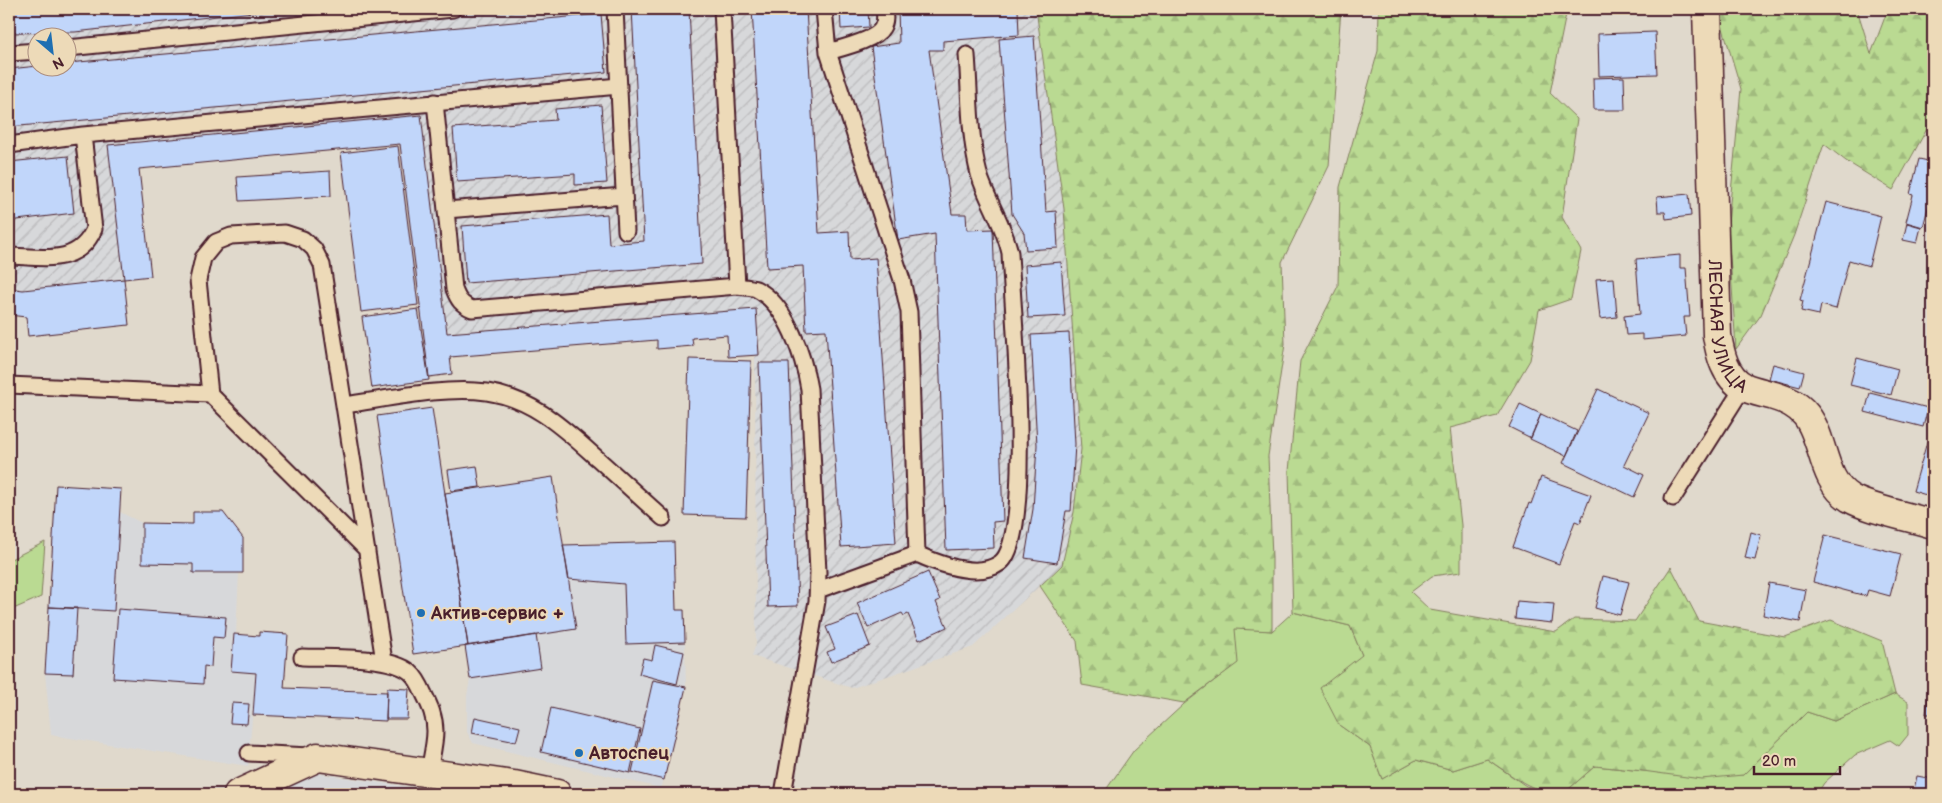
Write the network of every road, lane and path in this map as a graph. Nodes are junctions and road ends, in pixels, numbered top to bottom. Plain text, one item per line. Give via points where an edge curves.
1 (453, 9) edge
2 (615, 9) edge
3 (722, 9) edge
4 (824, 9) edge
5 (884, 9) edge
6 (1707, 9) edge
7 (78, 47) edge
8 (28, 52) edge
9 (828, 52) junction
10 (9, 53) edge
11 (967, 55) dead end
12 (619, 86) junction
13 (435, 102) junction
14 (83, 134) junction
15 (9, 144) edge
16 (624, 196) junction
17 (446, 210) junction
18 (626, 231) dead end
19 (9, 256) edge
20 (736, 286) junction
21 (9, 384) edge
22 (1744, 386) junction
23 (210, 394) junction
24 (344, 405) junction
25 (1673, 498) dead end
26 (663, 518) dead end
27 (1933, 524) edge
28 (367, 550) junction
29 (917, 554) junction
30 (818, 590) junction
31 (302, 657) dead end
32 (384, 661) junction
33 (249, 753) dead end
34 (318, 756) junction
35 (438, 780) edge
36 (238, 794) edge
37 (557, 794) edge
38 (783, 794) edge

1 - 7 lane
2 - 12 lane
3 - 20 lane
4 - 9 lane
5 - 9 lane via 885,23 881,31
6 - 22 street, ЛЕСНАЯ УЛИЦА via 1717,335 1724,363 1733,378
8 - 10 lane
9 - 29 lane via 902,280 909,312
11 - 29 lane via 975,156 1010,253 1020,439 1016,519 1008,554 992,568 949,567
12 - 13 lane
12 - 16 lane
13 - 14 lane
13 - 17 lane
14 - 15 lane
14 - 19 lane via 94,229 88,241 74,254
16 - 17 lane
16 - 18 lane
17 - 20 lane via 454,289 462,305 472,309
20 - 30 lane via 755,289 770,299 800,348 806,367
21 - 23 lane
22 - 25 lane
22 - 27 street, ЛЕСНАЯ УЛИЦА via 1787,400 1807,416 1830,474 1838,488 1849,497
23 - 24 lane via 198,280 203,258 216,242 232,236 285,233 303,239 314,249 322,265
23 - 28 lane
24 - 26 lane via 464,391 514,398 557,422
24 - 28 lane
28 - 32 lane
29 - 30 lane
30 - 38 lane
31 - 32 lane
32 - 35 lane via 410,672 419,682 431,708 435,721
33 - 34 lane
34 - 35 street
34 - 36 street
35 - 37 street via 514,785

